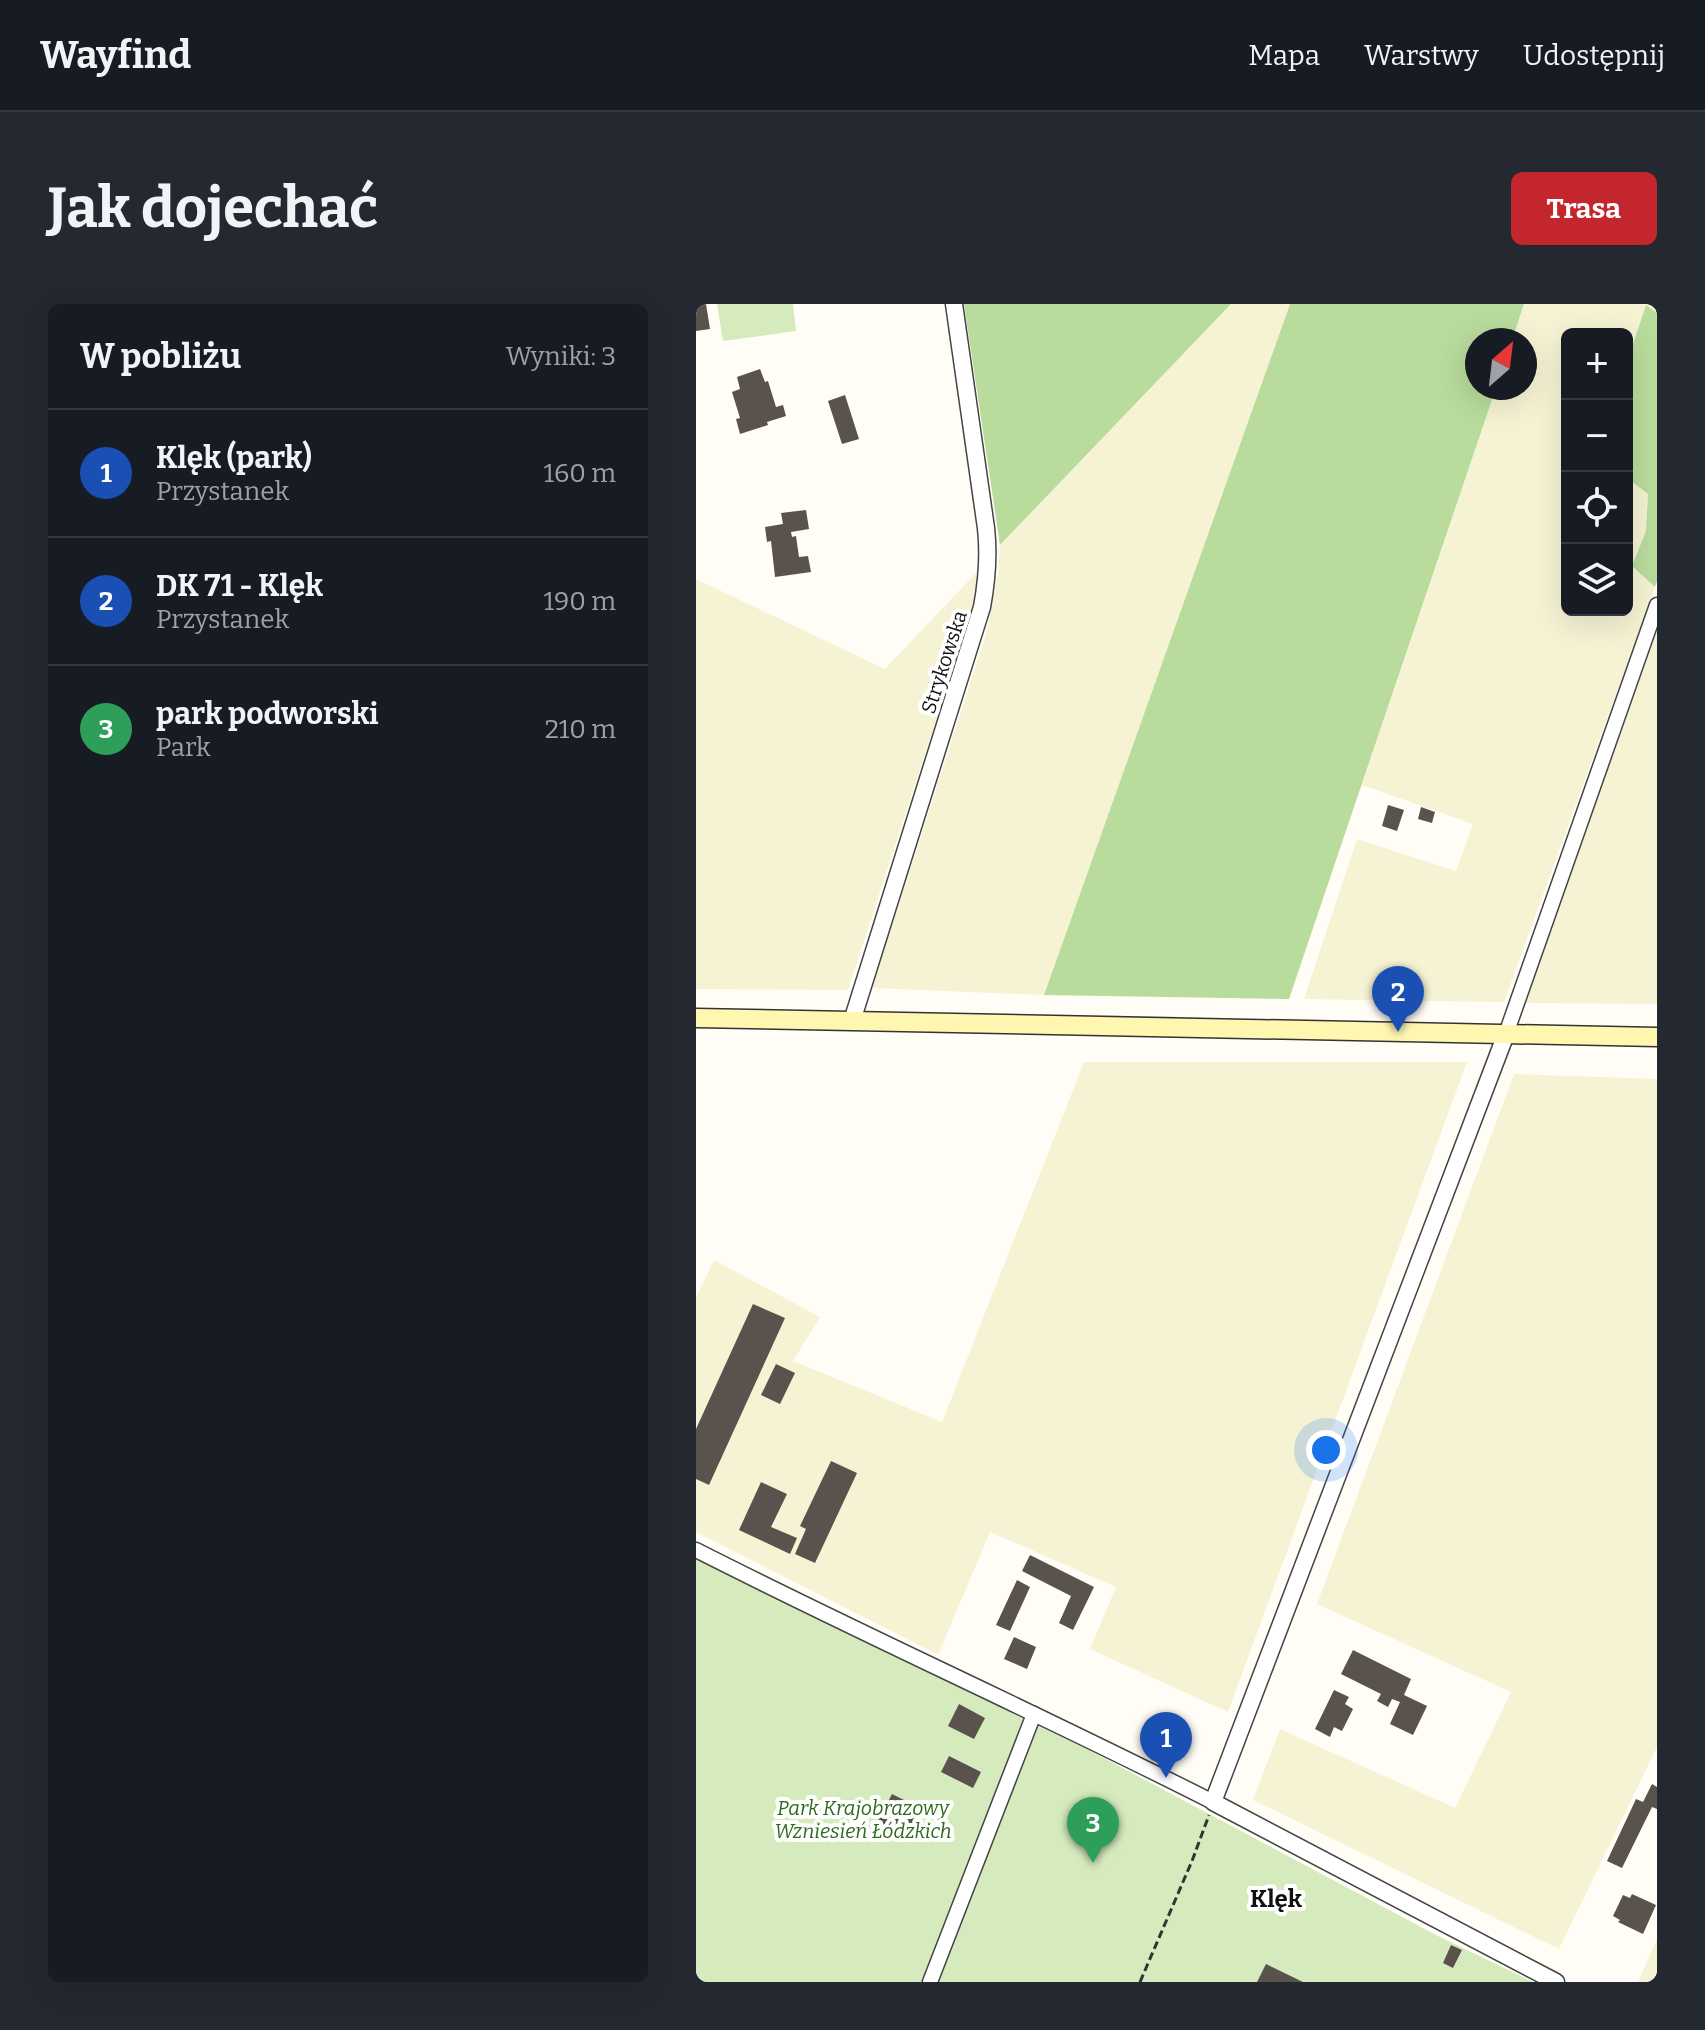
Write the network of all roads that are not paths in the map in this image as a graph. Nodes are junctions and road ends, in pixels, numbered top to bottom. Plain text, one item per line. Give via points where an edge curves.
1 (954, 304) edge
2 (1657, 605) edge
3 (696, 1018) edge
4 (852, 1021) junction
5 (1506, 1034) junction
6 (1657, 1037) edge
7 (696, 1550) edge
8 (1034, 1714) junction
9 (1213, 1802) junction
10 (930, 1982) edge
11 (1556, 1982) edge

1 - 4 street, Strykowska via 986,528 986,587
2 - 5 street
3 - 4 main road
4 - 5 main road
5 - 6 main road
5 - 9 street
7 - 8 street
8 - 9 street
8 - 10 street
9 - 11 street

